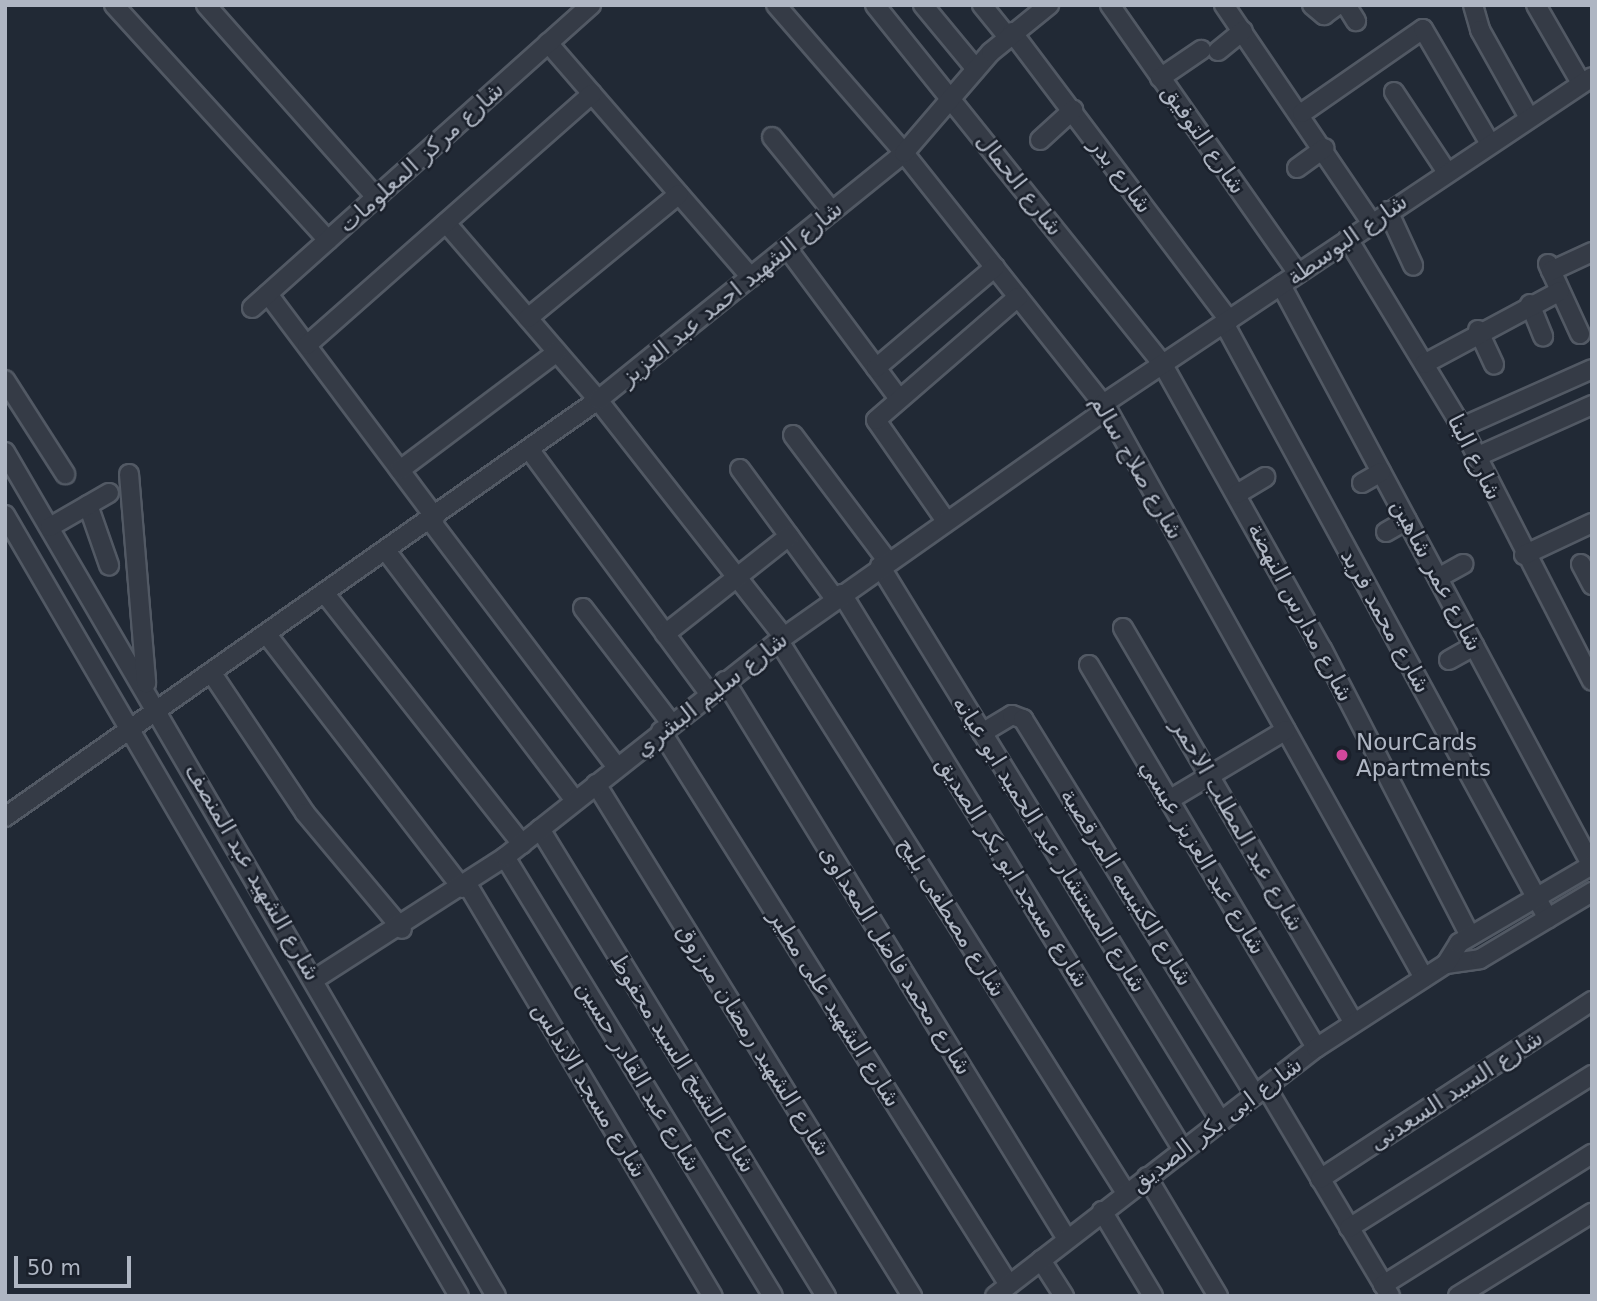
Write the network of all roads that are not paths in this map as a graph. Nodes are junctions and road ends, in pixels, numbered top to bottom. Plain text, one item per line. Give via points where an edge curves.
1 (114, 5) edge
2 (206, 5) edge
3 (591, 5) edge
4 (776, 5) edge
5 (875, 5) edge
6 (923, 5) edge
7 (982, 5) edge
8 (1049, 5) edge
9 (1110, 5) edge
10 (1224, 5) edge
11 (1312, 5) edge
12 (1338, 5) edge
13 (1346, 5) edge
14 (1536, 5) edge
15 (1476, 7) edge
16 (1356, 21) dead end
17 (1243, 31) junction
18 (1009, 34) junction
19 (548, 43) junction
20 (976, 69) junction
21 (1160, 78) junction
22 (1587, 80) edge
23 (1394, 92) dead end
24 (592, 94) junction
25 (952, 98) junction
26 (1073, 110) junction
27 (1302, 113) junction
28 (1528, 116) junction
29 (772, 137) dead end
30 (1040, 140) dead end
31 (1489, 142) junction
32 (1325, 148) junction
33 (904, 153) junction
34 (1297, 168) dead end
35 (1446, 171) junction
36 (679, 194) junction
37 (376, 197) junction
38 (832, 211) junction
39 (1388, 211) junction
40 (1371, 222) junction
41 (446, 223) junction
42 (1348, 239) junction
43 (328, 240) junction
44 (787, 248) junction
45 (1592, 252) edge
46 (1413, 265) dead end
47 (995, 267) junction
48 (1298, 273) junction
49 (751, 276) junction
50 (1281, 285) junction
51 (1560, 291) junction
52 (268, 294) junction
53 (1018, 297) junction
54 (1530, 304) junction
55 (252, 308) dead end
56 (528, 318) junction
57 (1227, 321) junction
58 (1478, 330) junction
59 (1580, 334) dead end
60 (1543, 336) dead end
61 (307, 345) junction
62 (557, 352) junction
63 (1424, 363) junction
64 (1494, 364) dead end
65 (1163, 365) junction
66 (876, 368) junction
67 (1592, 369) edge
68 (5, 380) edge
69 (899, 399) junction
70 (598, 400) junction
71 (1592, 405) edge
72 (1105, 407) junction
73 (1462, 427) junction
74 (793, 435) dead end
75 (529, 449) junction
76 (5, 452) edge
77 (1476, 457) junction
78 (740, 469) dead end
79 (400, 470) junction
80 (1381, 472) junction
81 (65, 474) dead end
82 (129, 474) dead end
83 (1265, 477) dead end
84 (1362, 483) dead end
85 (109, 493) dead end
86 (1237, 495) junction
87 (88, 505) junction
88 (5, 514) edge
89 (944, 518) junction
90 (433, 519) junction
91 (1407, 520) junction
92 (1592, 523) edge
93 (50, 527) junction
94 (1386, 532) dead end
95 (789, 536) junction
96 (387, 552) junction
97 (1524, 555) junction
98 (883, 563) junction
99 (1463, 564) dead end
100 (1581, 564) dead end
101 (109, 565) dead end
102 (738, 576) junction
103 (1438, 578) junction
104 (1592, 585) edge
105 (326, 595) junction
106 (839, 596) junction
107 (583, 608) dead end
108 (1123, 628) dead end
109 (665, 634) junction
110 (268, 636) junction
111 (781, 639) junction
112 (1474, 646) junction
113 (1449, 660) dead end
114 (1089, 665) dead end
115 (213, 675) junction
116 (724, 681) junction
117 (1592, 681) edge
118 (147, 690) junction
119 (709, 693) junction
120 (160, 712) junction
121 (666, 727) junction
122 (1286, 730) junction
123 (130, 731) junction
124 (982, 733) junction
125 (617, 767) junction
126 (1210, 775) junction
127 (596, 784) junction
128 (1169, 800) junction
129 (575, 801) junction
130 (5, 817) edge
131 (540, 829) junction
132 (522, 844) junction
133 (505, 857) junction
134 (1592, 865) edge
135 (464, 886) junction
136 (1592, 892) edge
137 (1536, 898) junction
138 (1548, 919) junction
139 (402, 929) junction
140 (1470, 936) junction
141 (1446, 964) junction
142 (1424, 978) junction
143 (315, 979) junction
144 (1592, 1001) edge
145 (1353, 1022) junction
146 (1317, 1048) junction
147 (1592, 1075) edge
148 (1261, 1091) junction
149 (1221, 1122) junction
150 (1184, 1150) junction
151 (1592, 1154) edge
152 (1147, 1177) junction
153 (1320, 1179) junction
154 (1126, 1193) junction
155 (1102, 1211) junction
156 (1592, 1213) edge
157 (1349, 1228) junction
158 (1067, 1239) junction
159 (1041, 1259) junction
160 (1002, 1290) edge
161 (1386, 1290) edge
162 (460, 1296) edge
163 (496, 1296) edge
164 (713, 1296) edge
165 (773, 1296) edge
166 (826, 1296) edge
167 (912, 1296) edge
168 (1064, 1296) edge
169 (1153, 1296) edge
170 (1218, 1296) edge
171 (1458, 1296) edge

1 - 43 street
2 - 37 street
3 - 19 street, شارع مركز المعلومات
4 - 33 street, شارع صلاح سالم
5 - 25 street, شارع الحمال
6 - 20 street
7 - 18 street, شارع بدر
8 - 18 street, شارع الشهيد احمد عبد العزيز
9 - 21 street, شارع التوفيق
10 - 17 street
11 - 12 street via 1324,15
13 - 16 street
14 - 22 street
15 - 28 street via 1480,30
17 - 21 street
17 - 27 street
18 - 20 street, شارع الشهيد احمد عبد العزيز
18 - 26 street, شارع بدر
19 - 24 street
19 - 37 street, شارع مركز المعلومات
20 - 25 street, شارع الشهيد احمد عبد العزيز
21 - 48 street, شارع التوفيق
22 - 28 street, شارع البوسطة
23 - 35 street
24 - 36 street
24 - 41 street
25 - 33 street, شارع الشهيد احمد عبد العزيز
25 - 65 street, شارع الحمال
26 - 30 street
26 - 57 street, شارع بدر
27 - 31 street via 1423,29
27 - 32 street
28 - 31 street, شارع البوسطة
29 - 38 street
31 - 35 street, شارع البوسطة
32 - 34 street
32 - 40 street
33 - 38 street, شارع الشهيد احمد عبد العزيز
33 - 47 street, شارع صلاح سالم
35 - 39 street, شارع البوسطة
36 - 49 street
36 - 56 street
37 - 43 street, شارع مركز المعلومات
38 - 44 street, شارع الشهيد احمد عبد العزيز
39 - 40 street, شارع البوسطة
39 - 46 street
40 - 42 street, شارع البوسطة
41 - 56 street, شارع مصطفى بليح
41 - 61 street
42 - 48 street, شارع البوسطة
42 - 63 street, شارع البنا
43 - 52 street, شارع مركز المعلومات
44 - 49 street, شارع الشهيد احمد عبد العزيز
44 - 66 street
45 - 51 street via 1550,268
47 - 53 street, شارع صلاح سالم
47 - 66 street
48 - 50 street, شارع البوسطة
49 - 70 street, شارع الشهيد احمد عبد العزيز
50 - 57 street, شارع البوسطة
50 - 80 street, شارع عمر شاهين
51 - 54 street
51 - 59 street
52 - 55 street, شارع مركز المعلومات
52 - 61 street
53 - 69 street
53 - 72 street, شارع صلاح سالم
54 - 58 street
54 - 60 street
56 - 62 street, شارع مصطفى بليح
57 - 65 street, شارع البوسطة
57 - 137 street, شارع محمد فريد
58 - 63 street
58 - 64 street
61 - 79 street
62 - 70 street, شارع مصطفى بليح
62 - 79 street
63 - 73 street, شارع البنا
65 - 72 street, شارع البوسطة
65 - 86 street, شارع مدارس النهضة
66 - 69 street
67 - 73 street
68 - 81 street
69 - 89 street via 877,417 878,428
70 - 75 street, شارع الشهيد احمد عبد العزيز
70 - 102 street, شارع مصطفى بليح
71 - 77 street
72 - 89 street, شارع سليم البشري
72 - 122 street, شارع صلاح سالم
73 - 77 street, شارع البنا
74 - 98 street, شارع المستشار عبد الحميد ابو عيانه
75 - 90 street, شارع الشهيد احمد عبد العزيز
75 - 109 street
76 - 93 street, شارع الشهيد عبد المنصف
77 - 97 street, شارع البنا
78 - 95 street, شارع مسجد ابو بكر الصديق
79 - 90 street
80 - 84 street
80 - 91 street, شارع عمر شاهين
82 - 118 street
83 - 86 street
85 - 87 street
86 - 140 street, شارع مدارس النهضة
87 - 93 street
87 - 101 street
88 - 123 street, شارع الشهيد عبد المنصف
89 - 98 street, شارع سليم البشري
90 - 96 street, شارع الشهيد احمد عبد العزيز
90 - 125 street
91 - 94 street
91 - 103 street, شارع عمر شاهين
92 - 97 street
93 - 118 street, شارع الشهيد عبد المنصف
95 - 102 street
95 - 106 street, شارع مسجد ابو بكر الصديق
96 - 105 street, شارع الشهيد احمد عبد العزيز
96 - 129 street
97 - 117 street, شارع البنا
98 - 106 street, شارع سليم البشري
98 - 124 street, شارع المستشار عبد الحميد ابو عيانه
99 - 103 street
100 - 104 street
102 - 109 street
102 - 111 street, شارع مصطفى بليح
103 - 112 street, شارع عمر شاهين
105 - 110 street, شارع الشهيد احمد عبد العزيز
105 - 132 street
106 - 111 street, شارع سليم البشري
106 - 150 street, شارع مسجد ابو بكر الصديق
107 - 121 street, شارع الشهيد على مطير
108 - 126 street, شارع عبد المطلب الاحمر
109 - 119 street
110 - 115 street, شارع الشهيد احمد عبد العزيز
110 - 135 street, شارع مسجد الاندلس
111 - 116 street, شارع سليم البشري
111 - 154 street, شارع مصطفى بليح
112 - 113 street
112 - 134 street, شارع عمر شاهين
114 - 128 street, شارع عبد العزيز عيسي
115 - 120 street, شارع الشهيد احمد عبد العزيز
115 - 139 street via 305,813
116 - 119 street, شارع سليم البشري
116 - 158 street, شارع محمد فاضل المعداوى
118 - 120 street, شارع الشهيد عبد المنصف
119 - 121 street, شارع سليم البشري
120 - 123 street, شارع الشهيد احمد عبد العزيز
120 - 143 street, شارع الشهيد عبد المنصف
121 - 125 street, شارع سليم البشري
121 - 160 street, شارع الشهيد على مطير
122 - 126 street
122 - 142 street, شارع صلاح سالم
123 - 130 street, شارع الشهيد احمد عبد العزيز
123 - 162 street, شارع الشهيد عبد المنصف
124 - 148 street, شارع الكنيسه المرقصية via 1012,715 1023,719
124 - 149 street, شارع المستشار عبد الحميد ابو عيانه
125 - 127 street, شارع سليم البشري
126 - 128 street
126 - 145 street, شارع عبد المطلب الاحمر
127 - 129 street, شارع سليم البشري
127 - 167 street, شارع الشهيد رمضان مرزوق
128 - 146 street, شارع عبد العزيز عيسي
129 - 131 street, شارع سليم البشري
131 - 132 street, شارع سليم البشري
131 - 166 street, شارع الشيخ السيد محفوظ
132 - 133 street, شارع سليم البشري
133 - 135 street, شارع سليم البشري
133 - 165 street, شارع عبد القادر حسين
134 - 137 street, شارع ابى بكر الصديق
135 - 139 street, شارع سليم البشري
135 - 164 street, شارع مسجد الاندلس
136 - 138 street, شارع ابى بكر الصديق
137 - 138 street, شارع محمد فريد
137 - 140 street, شارع ابى بكر الصديق
138 - 141 street, شارع ابى بكر الصديق via 1469,964
139 - 143 street, شارع سليم البشري
140 - 141 street, شارع ابى بكر الصديق
141 - 142 street, شارع ابى بكر الصديق
142 - 145 street, شارع ابى بكر الصديق
143 - 163 street, شارع الشهيد عبد المنصف
144 - 153 street, شارع السيد السعدنى
145 - 146 street, شارع ابى بكر الصديق
146 - 148 street, شارع ابى بكر الصديق
147 - 157 street
148 - 149 street, شارع ابى بكر الصديق
148 - 153 street
149 - 150 street, شارع ابى بكر الصديق
150 - 152 street, شارع ابى بكر الصديق
151 - 161 street
152 - 154 street, شارع ابى بكر الصديق
152 - 170 street
153 - 157 street
154 - 155 street, شارع ابى بكر الصديق
155 - 158 street, شارع ابى بكر الصديق
155 - 169 street
156 - 171 street
157 - 161 street
158 - 159 street, شارع ابى بكر الصديق
159 - 160 street, شارع ابى بكر الصديق
159 - 168 street

